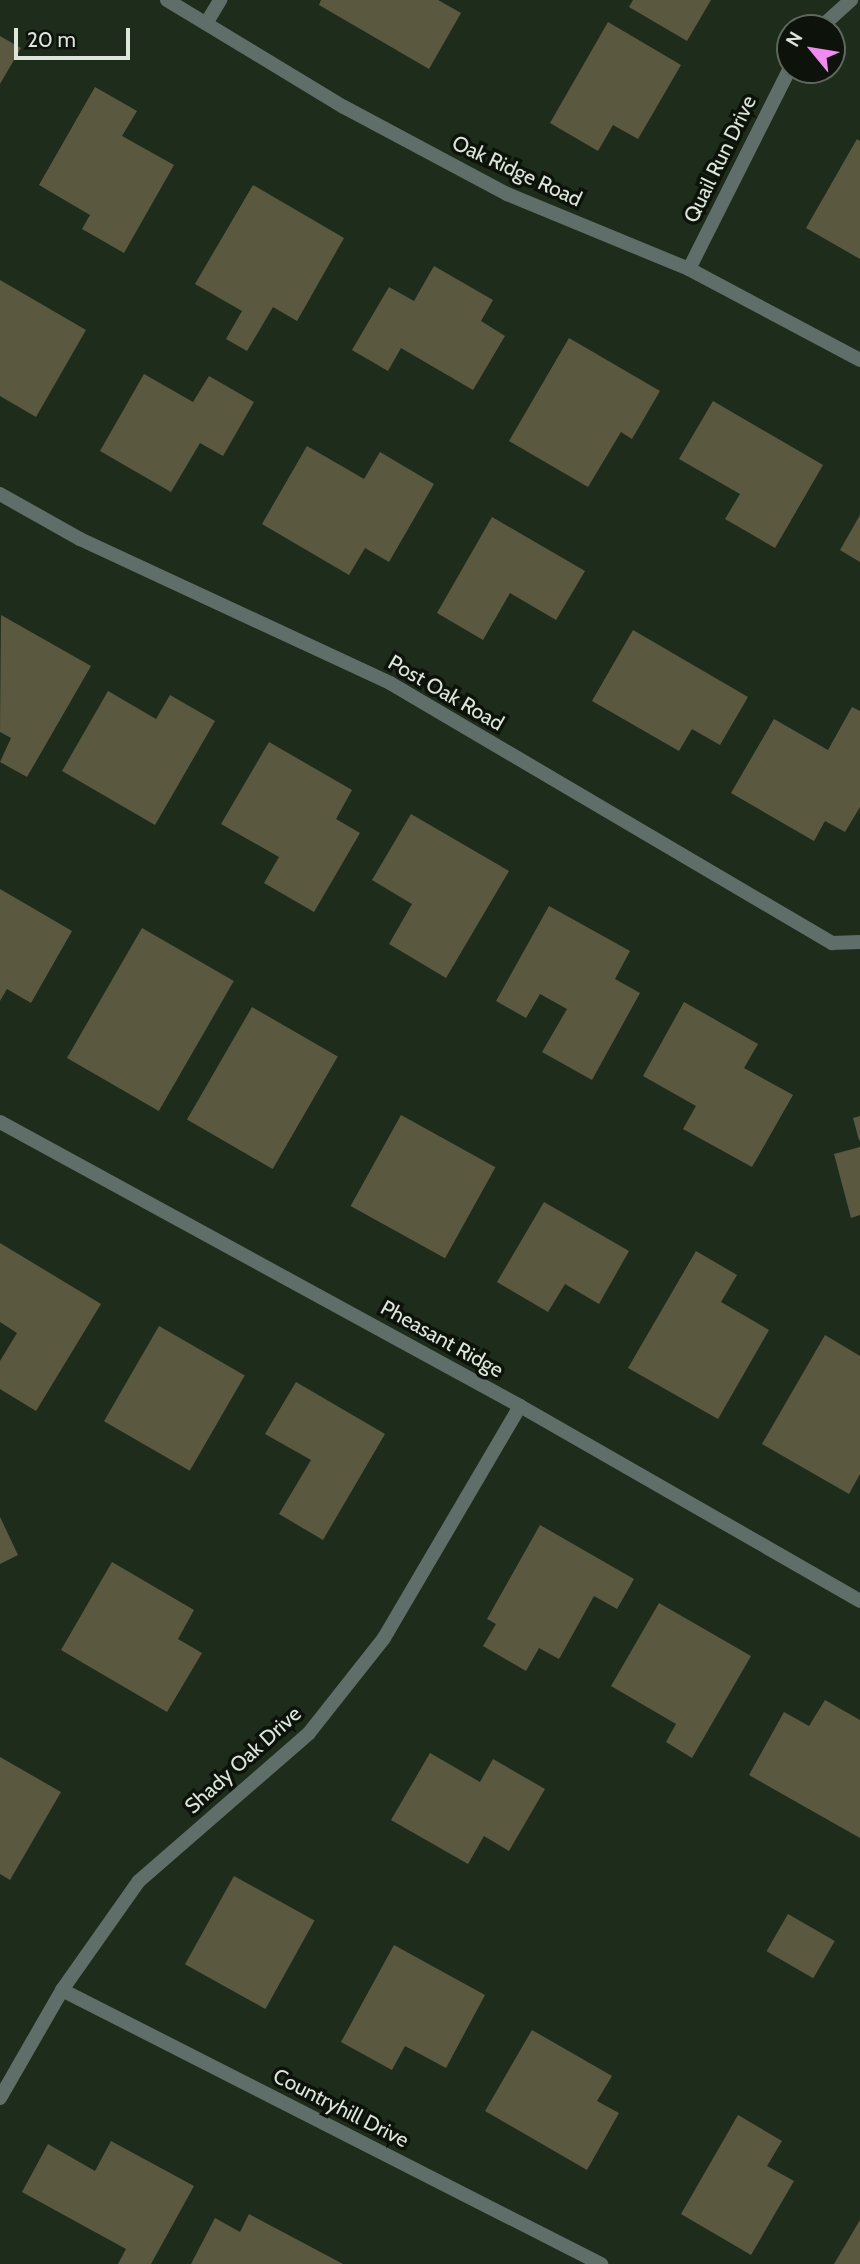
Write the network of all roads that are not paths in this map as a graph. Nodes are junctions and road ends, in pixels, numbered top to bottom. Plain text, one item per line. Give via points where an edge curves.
1 (167, 0) edge
2 (220, 0) edge
3 (851, 0) edge
4 (836, 14) edge
5 (207, 22) junction
6 (782, 84) edge
7 (689, 269) junction
8 (860, 360) edge
9 (0, 494) edge
10 (860, 942) edge
11 (0, 1122) edge
12 (520, 1406) junction
13 (860, 1601) edge
14 (62, 1990) junction
15 (0, 2098) edge
16 (601, 2264) edge

1 - 5 street, Oak Ridge Road
2 - 5 street
3 - 4 street
5 - 7 street, Oak Ridge Road via 344,107 507,194
6 - 7 street, Quail Run Drive
7 - 8 street, Oak Ridge Road
9 - 10 street, Post Oak Road via 80,540 390,683 832,943
11 - 12 street, Pheasant Ridge
12 - 13 street, Pheasant Ridge
12 - 14 street, Shady Oak Drive via 384,1639 309,1733 139,1881
14 - 15 street, Shady Oak Drive
14 - 16 street, Countryhill Drive

